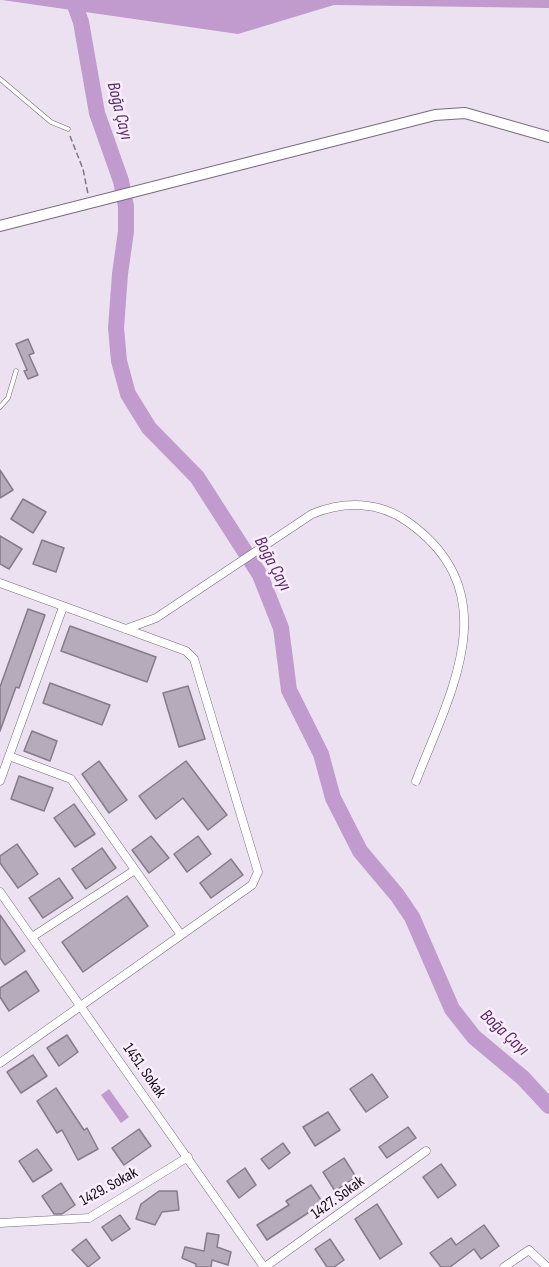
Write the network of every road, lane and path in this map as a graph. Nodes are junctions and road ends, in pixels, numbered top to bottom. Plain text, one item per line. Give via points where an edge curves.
1 (0, 78) edge
2 (68, 129) joint
3 (549, 137) edge
4 (90, 202) junction
5 (0, 226) edge
6 (16, 371) dead end
7 (0, 407) edge
8 (0, 584) edge
9 (63, 607) junction
10 (124, 629) junction
11 (9, 756) junction
12 (0, 781) edge
13 (416, 781) dead end
14 (135, 870) junction
15 (0, 892) edge
16 (181, 935) junction
17 (32, 937) junction
18 (82, 1005) junction
19 (0, 1063) edge
20 (426, 1151) dead end
21 (188, 1157) junction
22 (0, 1223) edge
23 (264, 1267) edge
24 (504, 1267) edge
25 (547, 1267) edge

1 - 2 lane via 51,122
2 - 4 path
3 - 4 street via 465,113 435,115
4 - 5 street
6 - 7 lane via 8,398
8 - 9 street
9 - 10 street
9 - 11 street
10 - 13 street via 156,618 312,514 333,506 357,504 400,516 422,532 453,570 462,592 465,638 457,675
10 - 16 street via 186,651 194,659 258,872 252,885
11 - 12 street
11 - 14 street via 71,779
14 - 16 street
14 - 17 street
15 - 17 street, 1451. Sokak
16 - 18 street
17 - 18 street, 1451. Sokak
18 - 19 street
18 - 21 street, 1451. Sokak
20 - 23 street, 1427. Sokak
21 - 22 street, 1429. Sokak via 89,1218
21 - 23 street, 1451. Sokak
24 - 25 street via 529,1250

